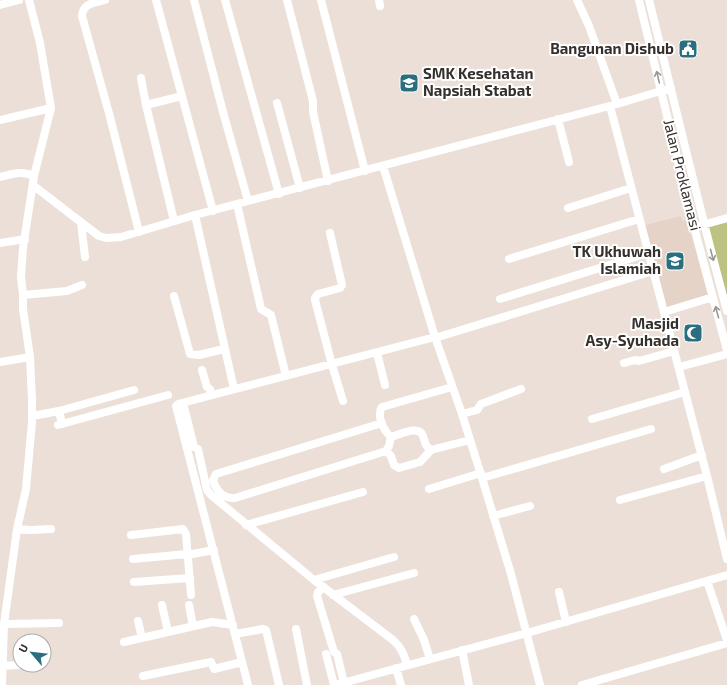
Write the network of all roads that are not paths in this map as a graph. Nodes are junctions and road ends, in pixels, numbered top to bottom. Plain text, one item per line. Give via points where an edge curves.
1 (19, 0) edge
2 (29, 0) edge
3 (106, 0) edge
4 (156, 0) edge
5 (194, 0) edge
6 (225, 0) edge
7 (287, 0) edge
8 (321, 0) edge
9 (577, 0) edge
10 (640, 0) edge
11 (650, 0) edge
12 (96, 1) edge
13 (0, 5) edge
14 (141, 78) dead end
15 (671, 88) junction
16 (661, 91) junction
17 (182, 96) junction
18 (277, 103) dead end
19 (146, 105) junction
20 (613, 105) junction
21 (51, 108) junction
22 (558, 119) junction
23 (0, 120) edge
24 (569, 162) dead end
25 (383, 166) junction
26 (365, 171) junction
27 (34, 176) junction
28 (0, 177) edge
29 (328, 181) junction
30 (34, 186) junction
31 (300, 188) junction
32 (631, 188) junction
33 (279, 194) junction
34 (248, 201) junction
35 (237, 204) junction
36 (568, 208) dead end
37 (213, 211) junction
38 (195, 215) junction
39 (727, 218) edge
40 (639, 220) junction
41 (174, 221) junction
42 (81, 222) junction
43 (704, 224) junction
44 (694, 227) junction
45 (139, 232) junction
46 (330, 233) dead end
47 (25, 239) junction
48 (0, 244) edge
49 (648, 253) junction
50 (85, 257) dead end
51 (509, 259) dead end
52 (653, 271) junction
53 (82, 285) dead end
54 (23, 295) junction
55 (174, 296) dead end
56 (713, 297) junction
57 (500, 299) dead end
58 (727, 311) edge
59 (664, 312) junction
60 (435, 338) junction
61 (224, 349) junction
62 (727, 350) edge
63 (674, 351) junction
64 (377, 353) junction
65 (727, 354) edge
66 (30, 357) junction
67 (0, 362) edge
68 (624, 363) dead end
69 (332, 365) junction
70 (679, 367) junction
71 (202, 370) dead end
72 (286, 376) junction
73 (385, 385) dead end
74 (452, 387) junction
75 (234, 389) junction
76 (521, 389) dead end
77 (134, 390) dead end
78 (686, 392) junction
79 (168, 395) dead end
80 (211, 395) junction
81 (344, 401) dead end
82 (181, 403) junction
83 (59, 411) junction
84 (462, 414) junction
85 (32, 416) junction
86 (592, 419) dead end
87 (382, 423) junction
88 (651, 429) dead end
89 (391, 437) junction
90 (470, 440) junction
91 (431, 450) junction
92 (386, 451) junction
93 (702, 455) junction
94 (664, 469) dead end
95 (481, 475) junction
96 (707, 476) junction
97 (429, 489) dead end
98 (363, 492) dead end
99 (620, 500) dead end
100 (530, 506) dead end
101 (493, 516) junction
102 (246, 525) junction
103 (17, 529) junction
104 (51, 529) dead end
105 (131, 535) dead end
106 (214, 550) junction
107 (187, 554) junction
108 (394, 557) dead end
109 (133, 559) dead end
110 (727, 559) edge
111 (414, 573) dead end
112 (727, 575) edge
113 (190, 578) junction
114 (314, 580) junction
115 (707, 580) junction
116 (134, 582) dead end
117 (322, 589) junction
118 (559, 592) dead end
119 (191, 595) dead end
120 (333, 595) junction
121 (162, 605) dead end
122 (189, 605) dead end
123 (414, 619) dead end
124 (138, 621) dead end
125 (566, 622) junction
126 (58, 623) dead end
127 (4, 624) junction
128 (233, 625) junction
129 (193, 626) junction
130 (296, 629) dead end
131 (168, 632) junction
132 (527, 633) junction
133 (235, 634) junction
134 (142, 638) junction
135 (727, 640) edge
136 (124, 642) dead end
137 (727, 643) edge
138 (462, 650) junction
139 (326, 654) dead end
140 (430, 659) junction
141 (242, 662) junction
142 (12, 665) edge
143 (407, 665) junction
144 (1, 666) junction
145 (396, 668) junction
146 (143, 676) dead end
147 (344, 683) junction
148 (2, 685) edge
149 (248, 685) edge
150 (279, 685) edge
151 (307, 685) edge
152 (334, 685) edge
153 (401, 685) edge
154 (469, 685) edge
155 (540, 685) edge
156 (582, 685) edge

1 - 13 street
2 - 21 street via 40,43
3 - 12 street
4 - 17 street
5 - 34 street
6 - 33 street
7 - 29 street via 313,101 313,112
8 - 26 street
9 - 20 street
16 -> 10 street, Jalan Proklamasi
11 - 15 street, Jalan Proklamasi
12 - 45 street via 82,10 82,16
14 - 19 street
15 - 16 street
15 - 43 street, Jalan Proklamasi
16 - 20 street
16 - 44 street, Jalan Proklamasi
17 - 19 street
17 - 37 street
18 - 31 street
19 - 41 street
20 - 22 street
20 - 32 street
21 - 23 street
21 - 27 street
22 - 24 street
22 - 25 street
25 - 26 street
25 - 60 street
26 - 29 street
27 - 28 street via 18,173
27 - 30 street
29 - 31 street
30 - 42 street
30 - 47 street
31 - 33 street
32 - 36 street
32 - 40 street
33 - 34 street
34 - 35 street
35 - 37 street
35 - 72 street via 261,309 271,314
37 - 38 street
38 - 41 street
38 - 61 street
39 - 43 street
40 - 49 street
40 - 51 street
41 - 45 street
42 - 45 street via 99,236 106,238
42 - 50 street
43 - 44 street
43 -> 58 street, Jalan Proklamasi
44 - 56 street, Jalan Proklamasi
46 - 69 street via 342,285 340,288 318,294 315,298
47 - 48 street
47 - 54 street via 21,277
49 - 52 street
49 - 57 street
52 - 59 street
52 - 60 street
53 - 54 street via 67,291
54 - 66 street
55 - 61 street via 190,354 199,355
56 - 59 street
62 -> 56 street, Jalan Proklamasi
59 - 63 street
60 - 64 street
60 - 74 street
61 - 75 street
63 - 68 street
63 - 70 street
64 - 69 street
64 - 73 street
65 - 70 street
66 - 67 street
66 - 85 street
69 - 72 street
69 - 81 street
70 - 78 street
71 - 80 street
72 - 75 street
74 - 84 street
74 - 87 street via 382,407
75 - 80 street
76 - 84 street via 481,404 477,410
77 - 83 street
78 - 86 street
78 - 93 street
79 - 83 street via 60,425
80 - 82 street
82 - 102 street via 194,447 198,449 207,490
82 - 106 street via 176,408
83 - 85 street
84 - 90 street
85 - 103 street via 26,489
87 - 89 street via 384,430
87 - 92 street via 216,474 213,480 221,494 235,498
88 - 95 street
89 - 91 street via 412,430 419,431 426,446
89 - 92 street
90 - 91 street
90 - 95 street
91 - 92 street via 420,462 399,468 394,465
93 - 94 street
93 - 96 street
95 - 97 street
95 - 101 street
96 - 99 street
96 - 110 street
98 - 102 street
100 - 101 street
101 - 132 street
102 - 114 street
103 - 104 street
103 - 127 street
105 - 107 street via 183,529 186,534
106 - 107 street
106 - 128 street
107 - 109 street
107 - 113 street
108 - 114 street
111 - 120 street
112 - 115 street
113 - 116 street
113 - 119 street
114 - 117 street
115 - 125 street
115 - 135 street
117 - 120 street
117 - 147 street via 317,596
118 - 125 street
120 - 143 street via 400,646
121 - 131 street
122 - 129 street
123 - 140 street
124 - 134 street
125 - 132 street
126 - 127 street
127 - 144 street
128 - 129 street via 212,622
128 - 133 street
129 - 131 street
130 - 151 street
131 - 134 street
132 - 138 street
132 - 155 street
133 - 141 street
133 - 150 street via 266,630
134 - 136 street
137 - 156 street
138 - 140 street
138 - 154 street
139 - 152 street
140 - 143 street
141 - 146 street via 214,669 211,662
141 - 149 street
142 - 144 street
143 - 145 street
144 - 148 street
145 - 147 street
145 - 153 street
147 - 152 street

